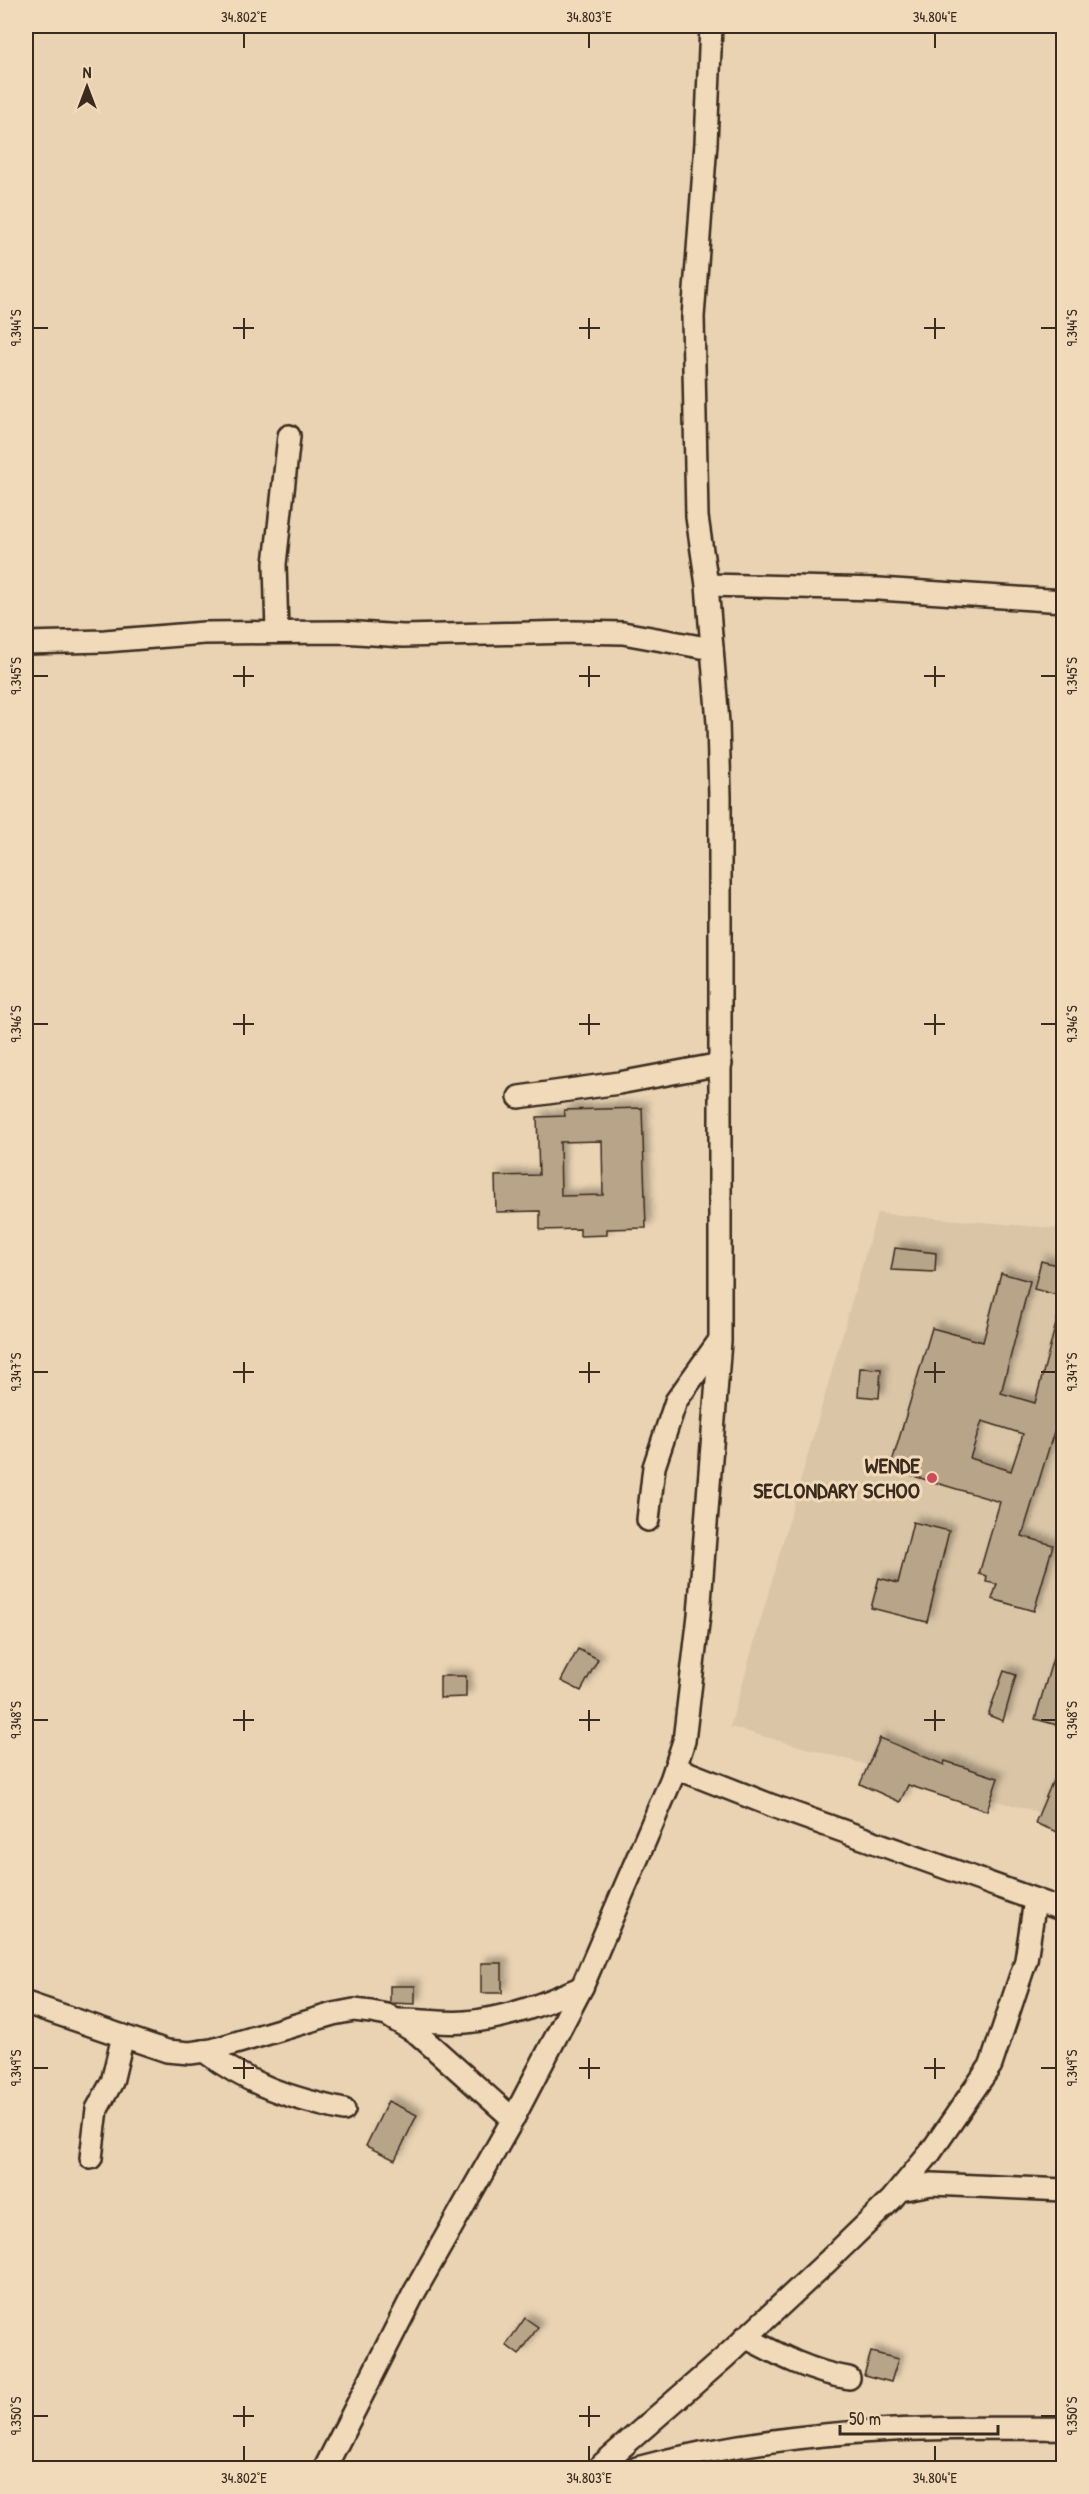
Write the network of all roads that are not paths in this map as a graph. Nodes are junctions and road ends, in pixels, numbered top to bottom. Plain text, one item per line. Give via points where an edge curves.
1 (711, 26) edge
2 (289, 436) dead end
3 (707, 585) junction
4 (1064, 601) edge
5 (277, 632) junction
6 (26, 643) edge
7 (712, 649) junction
8 (721, 1064) junction
9 (519, 1096) dead end
10 (720, 1341) junction
11 (648, 1520) dead end
12 (676, 1768) junction
13 (1035, 1900) junction
14 (1064, 1910) edge
15 (582, 1987) junction
16 (26, 2003) edge
17 (395, 2020) junction
18 (123, 2036) junction
19 (204, 2051) junction
20 (344, 2110) dead end
21 (513, 2119) junction
22 (91, 2158) dead end
23 (900, 2190) junction
24 (1064, 2190) edge
25 (745, 2337) junction
26 (849, 2378) dead end
27 (1064, 2428) edge
28 (325, 2469) edge
29 (598, 2469) edge
30 (637, 2469) edge

1 - 3 street via 693,317 697,518
2 - 5 street via 275,564
3 - 4 street via 879,589
3 - 7 street
5 - 6 street
5 - 7 street via 403,636 623,633
7 - 8 street via 720,796
8 - 9 street
8 - 10 street
10 - 11 street via 676,1401 654,1467
10 - 12 street via 699,1615 684,1741
12 - 13 street
12 - 15 street
13 - 14 street
13 - 23 street via 1026,1960 991,2065
15 - 17 street via 534,2008 503,2016 464,2022
15 - 21 street
16 - 18 street
17 - 19 street via 354,2010
17 - 21 street via 418,2034
18 - 19 street via 167,2051
18 - 22 street via 112,2082 98,2109
19 - 20 street via 268,2090
21 - 28 street via 414,2293
23 - 24 street via 932,2184
23 - 25 street
25 - 26 street via 798,2364
25 - 29 street
27 - 30 street via 894,2430 779,2442 666,2460

